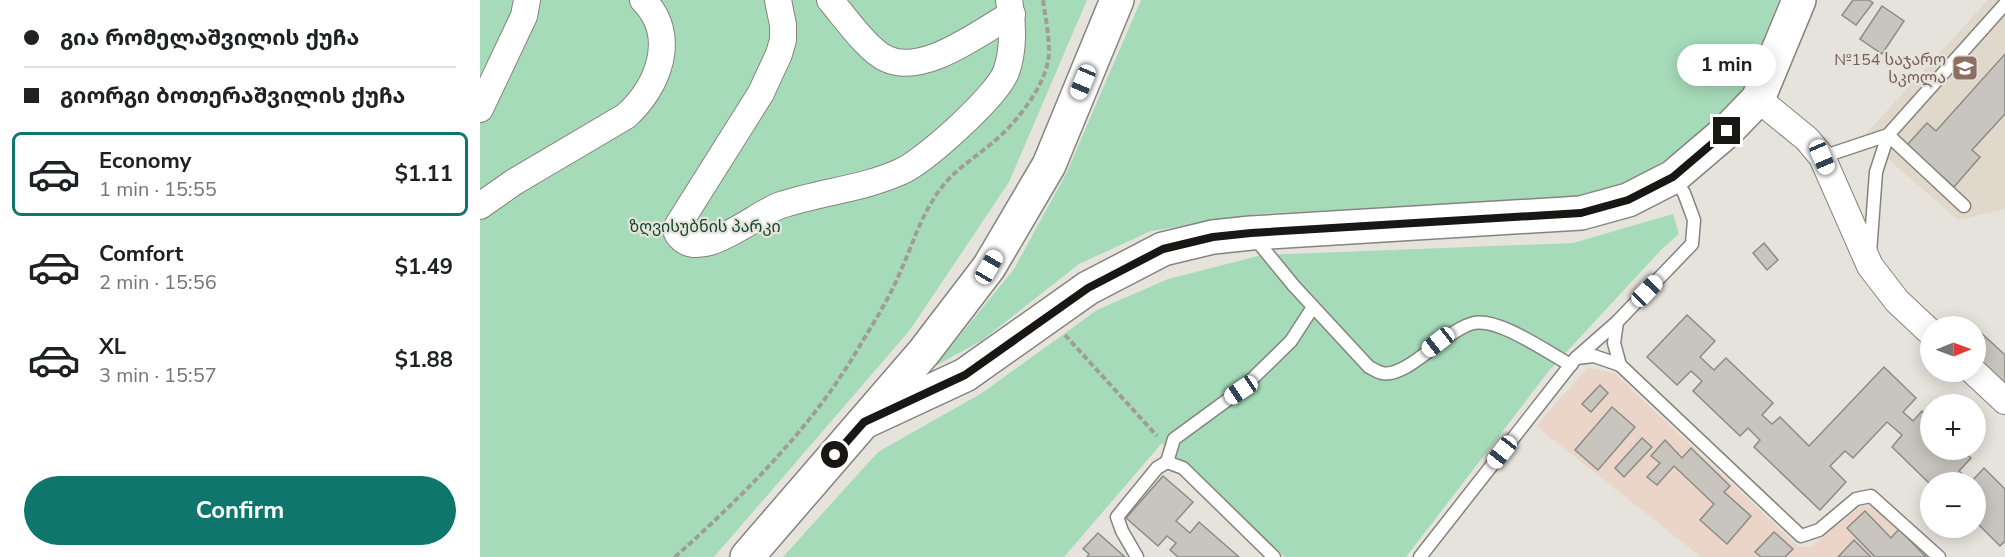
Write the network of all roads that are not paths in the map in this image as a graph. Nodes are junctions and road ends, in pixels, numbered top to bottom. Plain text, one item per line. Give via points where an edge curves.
1 (643, 0) edge
2 (778, 0) edge
3 (830, 0) edge
4 (1117, 0) edge
5 (1799, 0) edge
6 (2005, 4) edge
7 (530, 5) edge
8 (1010, 7) edge
9 (1758, 99) junction
10 (480, 109) edge
11 (1888, 135) junction
12 (1822, 157) junction
13 (1673, 177) junction
14 (480, 206) edge
15 (1964, 206) dead end
16 (1251, 233) junction
17 (1870, 266) junction
18 (1313, 307) junction
19 (1617, 322) junction
20 (1920, 322) edge
21 (1574, 362) junction
22 (1620, 365) junction
23 (1985, 382) edge
24 (2005, 401) edge
25 (864, 422) junction
26 (1167, 462) junction
27 (747, 557) edge
28 (1137, 557) edge
29 (1274, 557) edge
30 (1420, 557) edge
31 (1939, 557) edge

1 - 14 street via 657,21 662,45 655,80 638,105
2 - 8 street via 783,25 779,54 761,93 678,225 676,233 685,242 715,241 780,206 882,179 923,158 1006,73 1011,53
3 - 8 street via 885,59 914,64 930,59
4 - 25 street via 1048,165 989,267
5 - 9 street
6 - 11 lane
7 - 10 street
9 - 12 street via 1808,139
9 - 13 street
11 - 12 lane
11 - 15 lane
11 - 17 lane via 1876,172
12 - 17 street
13 - 16 street via 1628,200 1581,213
13 - 19 lane via 1694,220 1692,244
16 - 18 lane
16 - 25 street via 1163,249 1088,288 965,375
17 - 20 street
18 - 21 lane via 1369,367 1381,373 1394,373 1438,342 1475,323 1496,324
18 - 26 lane via 1291,341 1241,390 1174,439
19 - 21 lane
19 - 22 lane via 1614,343
21 - 22 lane via 1594,356
21 - 30 lane
22 - 31 lane via 1802,536 1819,530 1856,498 1871,496
23 - 24 street
25 - 27 street
26 - 28 lane via 1157,468 1117,517
26 - 29 lane via 1183,468

